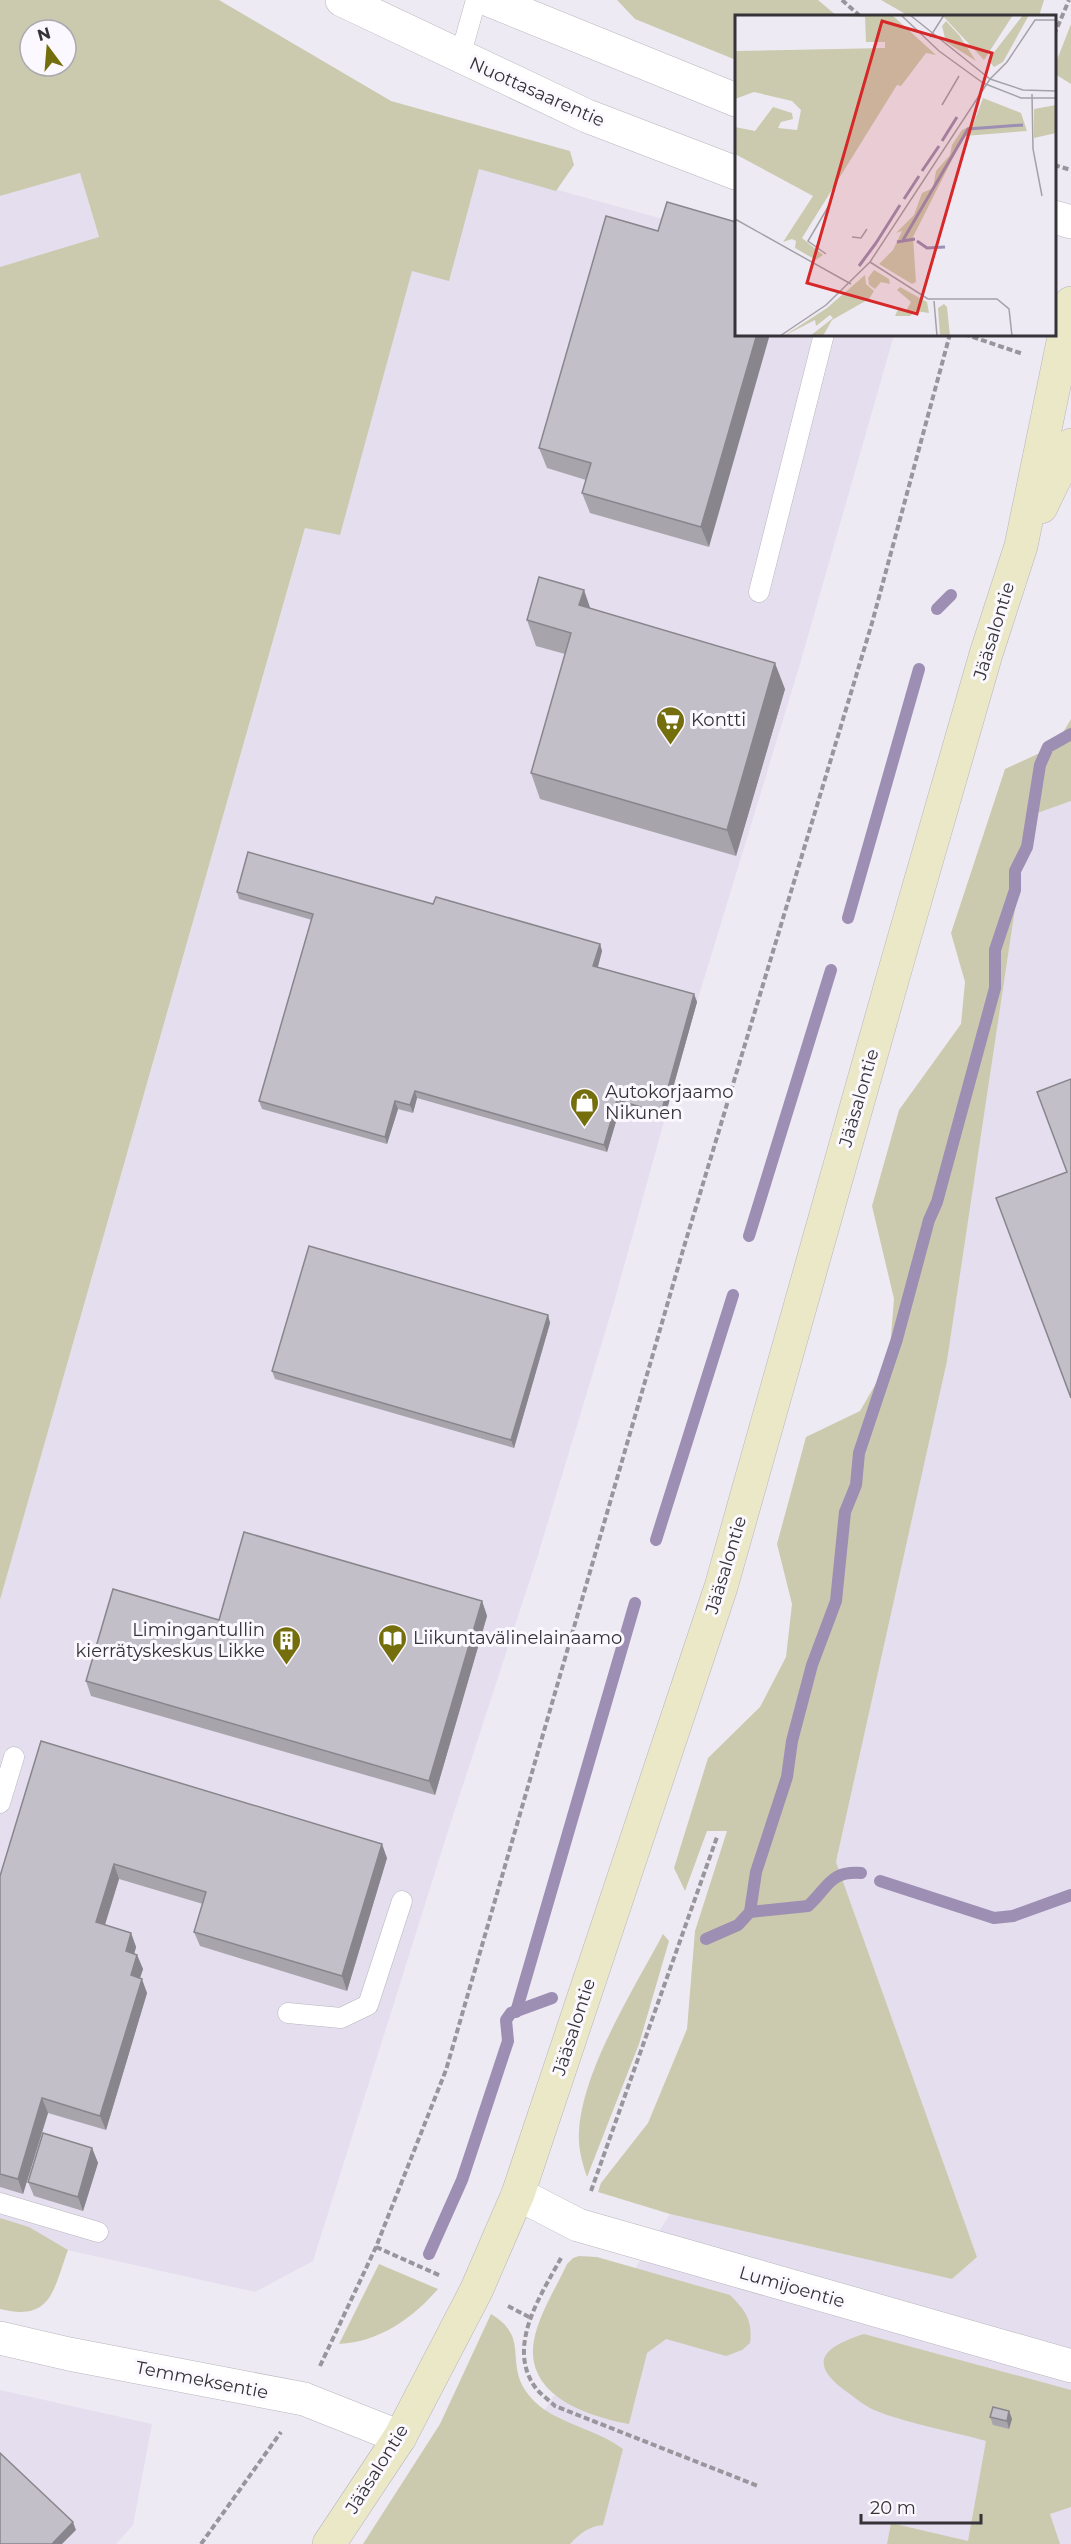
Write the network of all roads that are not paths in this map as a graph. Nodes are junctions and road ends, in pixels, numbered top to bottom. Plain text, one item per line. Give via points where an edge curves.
1 (342, 0) edge
2 (476, 0) edge
3 (489, 0) edge
4 (460, 57) junction
5 (735, 100) edge
6 (735, 173) edge
7 (1056, 218) edge
8 (1071, 222) edge
9 (1056, 290) edge
10 (1071, 295) edge
11 (1071, 303) edge
12 (823, 336) edge
13 (1071, 446) edge
14 (1021, 546) junction
15 (759, 592) dead end
16 (14, 1757) dead end
17 (0, 1803) edge
18 (402, 1901) dead end
19 (288, 2013) dead end
20 (518, 2194) junction
21 (0, 2203) edge
22 (98, 2232) dead end
23 (0, 2338) edge
24 (1071, 2366) edge
25 (400, 2437) junction
26 (330, 2544) edge

1 - 4 street, Nuottasaarentie
2 - 4 lane
3 - 5 street
4 - 6 street, Nuottasaarentie via 587,116
7 - 8 street
9 - 10 street
11 - 14 main road, Jääsalontie
12 - 15 lane
13 - 14 main road, Jääsalontie
14 - 20 main road, Jääsalontie via 986,654 721,1587
16 - 17 lane
18 - 19 lane via 368,2005 341,2018
20 - 24 street, Lumijoentie via 578,2225
20 - 25 main road, Jääsalontie via 476,2291
21 - 22 lane
23 - 25 street, Temmeksentie via 304,2399
25 - 26 main road, Jääsalontie

